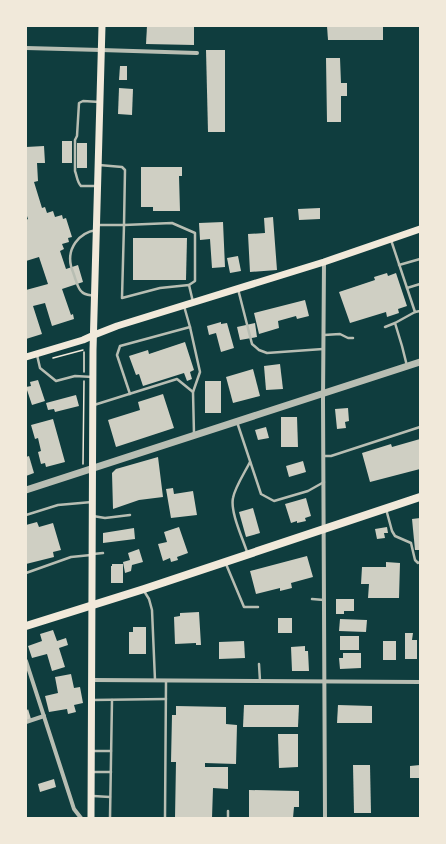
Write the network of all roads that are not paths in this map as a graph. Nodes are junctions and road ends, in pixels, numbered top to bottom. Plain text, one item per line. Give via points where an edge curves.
1 (102, 26) edge
2 (26, 48) edge
3 (101, 50) junction
4 (197, 53) dead end
5 (100, 102) junction
6 (98, 165) junction
7 (98, 186) junction
8 (124, 225) junction
9 (97, 227) junction
10 (420, 229) edge
11 (390, 239) junction
12 (420, 259) edge
13 (324, 262) junction
14 (399, 264) junction
15 (420, 284) edge
16 (189, 285) junction
17 (238, 288) junction
18 (407, 288) junction
19 (94, 296) junction
20 (193, 302) junction
21 (184, 305) junction
22 (420, 311) edge
23 (415, 312) junction
24 (395, 323) junction
25 (190, 327) junction
26 (385, 327) dead end
27 (94, 335) junction
28 (324, 335) junction
29 (353, 338) dead end
30 (324, 350) junction
31 (37, 354) junction
32 (26, 357) edge
33 (420, 362) edge
34 (408, 366) junction
35 (93, 378) junction
36 (193, 392) junction
37 (323, 393) junction
38 (130, 394) junction
39 (94, 406) junction
40 (237, 421) junction
41 (420, 427) edge
42 (194, 435) junction
43 (324, 456) junction
44 (250, 461) junction
45 (93, 468) junction
46 (324, 482) junction
47 (26, 490) edge
48 (420, 498) edge
49 (92, 502) junction
50 (386, 508) junction
51 (26, 515) edge
52 (130, 515) dead end
53 (92, 516) junction
54 (324, 529) junction
55 (103, 553) dead end
56 (248, 554) junction
57 (92, 555) junction
58 (225, 562) junction
59 (420, 562) edge
60 (26, 573) edge
61 (144, 589) junction
62 (312, 599) dead end
63 (324, 600) junction
64 (92, 605) junction
65 (258, 607) dead end
66 (26, 626) edge
67 (26, 661) edge
68 (259, 664) dead end
69 (92, 680) junction
70 (156, 680) junction
71 (325, 680) junction
72 (166, 681) junction
73 (260, 681) junction
74 (420, 682) edge
75 (166, 699) junction
76 (92, 700) junction
77 (112, 700) junction
78 (44, 716) junction
79 (26, 722) edge
80 (91, 751) junction
81 (111, 751) junction
82 (91, 772) junction
83 (111, 772) junction
84 (91, 796) junction
85 (110, 797) junction
86 (228, 810) dead end
87 (81, 818) edge
88 (91, 818) edge
89 (110, 818) edge
90 (165, 818) edge
91 (228, 818) edge
92 (326, 818) edge

1 - 3 main road
2 - 3 street
3 - 4 street
3 - 5 main road
5 - 6 main road
5 - 7 lane via 79,103 75,140 75,171 78,183 81,186
6 - 7 main road
6 - 8 lane via 122,167 125,170
7 - 9 main road
8 - 9 lane
8 - 16 lane via 172,223 195,233 195,281
8 - 16 lane via 122,298 160,288
9 - 19 main road
9 - 19 lane via 78,238 70,258 80,290
10 - 11 main road
11 - 13 main road
11 - 14 lane
12 - 14 lane
13 - 17 main road
13 - 28 street
14 - 18 lane
15 - 18 lane
16 - 20 lane
17 - 20 main road
17 - 30 lane via 252,344 259,350 268,353
18 - 23 lane
19 - 27 main road
20 - 21 main road
21 - 25 lane
21 - 27 main road
22 - 23 lane
23 - 24 lane
24 - 26 lane
24 - 34 lane
25 - 36 lane via 200,372
25 - 38 lane via 120,346 117,355
27 - 31 main road
27 - 35 main road
28 - 29 lane via 340,334
28 - 30 street
30 - 37 street
31 - 32 main road
31 - 35 lane via 40,368 56,381 75,376
33 - 34 street
34 - 37 street
35 - 39 main road
36 - 38 lane via 177,379
36 - 42 lane
37 - 40 street
37 - 43 street
38 - 39 lane
39 - 45 main road
40 - 42 street
40 - 44 lane
41 - 43 lane via 331,456
42 - 45 street
43 - 46 street
44 - 46 lane via 261,494 274,501 308,491
44 - 56 lane via 233,499 234,514
45 - 47 street
45 - 49 main road
46 - 54 street
48 - 50 main road
49 - 51 lane via 58,505
49 - 53 main road
50 - 54 main road
50 - 59 lane via 392,532 395,536 411,542 415,560
52 - 53 lane via 105,518
53 - 57 main road
54 - 56 main road
54 - 63 street
55 - 57 lane
56 - 58 main road
57 - 60 lane via 71,557
57 - 64 main road
58 - 61 main road
58 - 65 lane via 244,607
61 - 64 main road
61 - 70 lane via 152,610
62 - 63 lane
63 - 71 street
64 - 66 main road
64 - 69 main road
67 - 78 street
68 - 73 lane
69 - 70 street
69 - 76 main road
70 - 72 street
71 - 73 street
71 - 74 street
71 - 92 street
72 - 73 street
72 - 75 lane
75 - 77 lane
75 - 90 lane
76 - 77 lane
76 - 80 main road
77 - 81 lane
78 - 79 street
78 - 87 street via 74,809
80 - 81 lane
80 - 82 main road
81 - 83 lane
82 - 83 lane
82 - 84 main road
83 - 85 lane
84 - 85 lane
84 - 88 main road
85 - 89 lane
86 - 91 lane

